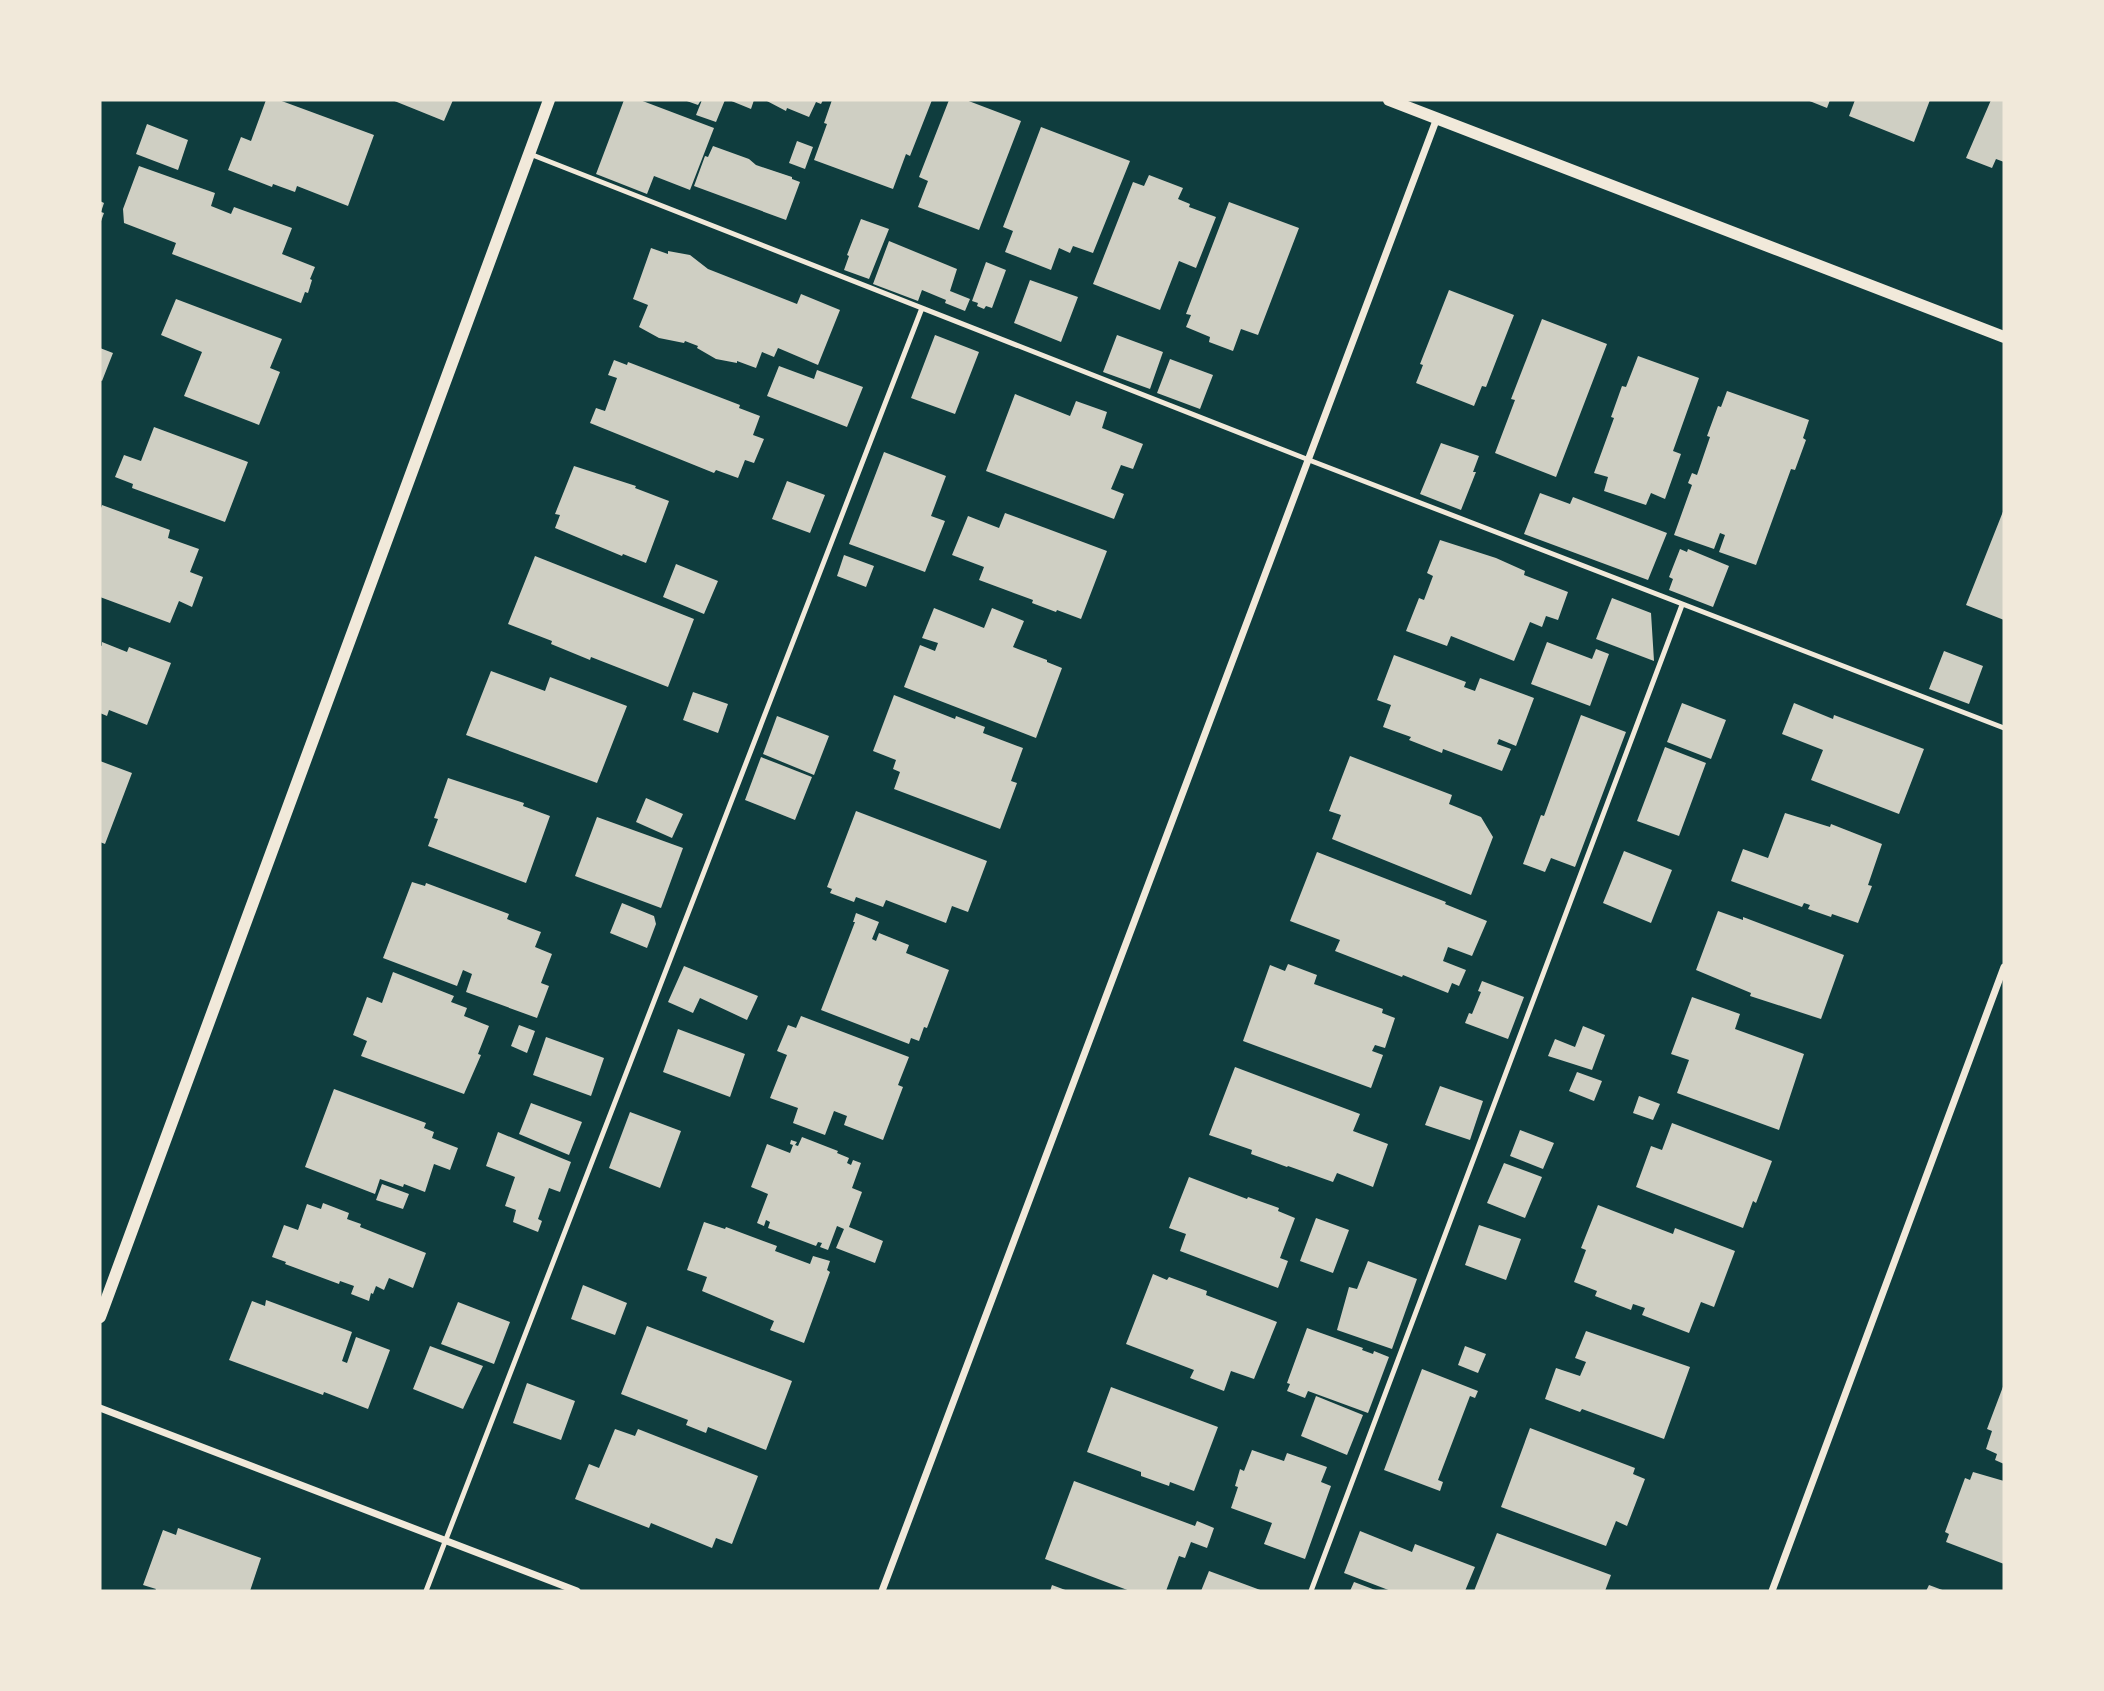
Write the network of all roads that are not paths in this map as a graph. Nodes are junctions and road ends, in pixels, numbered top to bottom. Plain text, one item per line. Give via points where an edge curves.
1 (549, 100) edge
2 (1389, 100) edge
3 (1437, 118) junction
4 (529, 154) junction
5 (922, 308) junction
6 (2004, 337) edge
7 (1309, 460) junction
8 (1682, 604) junction
9 (2004, 728) edge
10 (2004, 967) edge
11 (100, 1317) edge
12 (100, 1408) edge
13 (445, 1540) junction
14 (426, 1591) edge
15 (577, 1591) edge
16 (882, 1591) edge
17 (1311, 1591) edge
18 (1772, 1591) edge

1 - 4 street
2 - 3 street
3 - 6 street
3 - 7 street
4 - 5 lane
4 - 11 street
5 - 7 lane
5 - 13 lane
7 - 8 lane
7 - 16 street
8 - 9 lane
8 - 17 lane
10 - 18 street
12 - 13 street
13 - 14 lane
13 - 15 street

